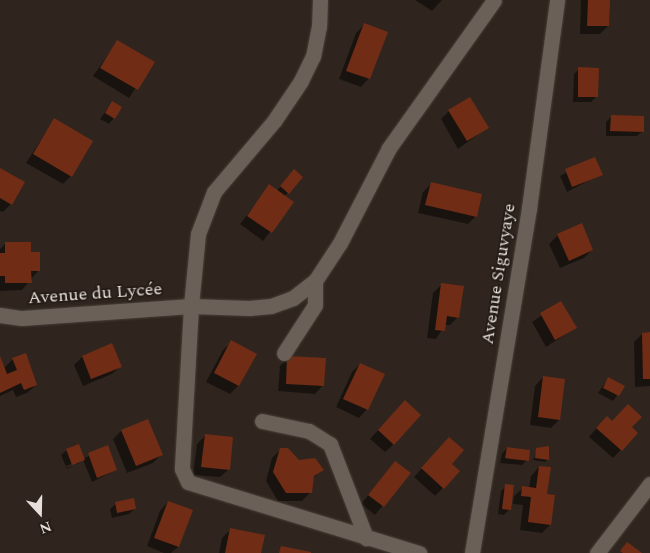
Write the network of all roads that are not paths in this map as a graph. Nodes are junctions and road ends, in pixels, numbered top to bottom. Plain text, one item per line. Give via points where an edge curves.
1 (320, 0) edge
2 (494, 0) edge
3 (556, 0) edge
4 (315, 281) junction
5 (192, 306) junction
6 (0, 315) edge
7 (284, 353) dead end
8 (262, 421) dead end
9 (650, 484) edge
10 (366, 538) junction
11 (419, 553) edge
12 (472, 553) edge
13 (597, 553) edge

1 - 5 street via 313,56 301,81 274,121 214,192 198,234
2 - 4 street via 389,148 340,243
3 - 12 street, Avenue Siguvyaye via 529,208
4 - 5 street, Avenue du Lycée via 293,298 271,306
4 - 7 street via 315,305
5 - 6 street, Avenue du Lycée via 22,318
5 - 10 street via 182,469 188,482
8 - 10 street via 309,431 330,444
9 - 13 street
10 - 11 street

